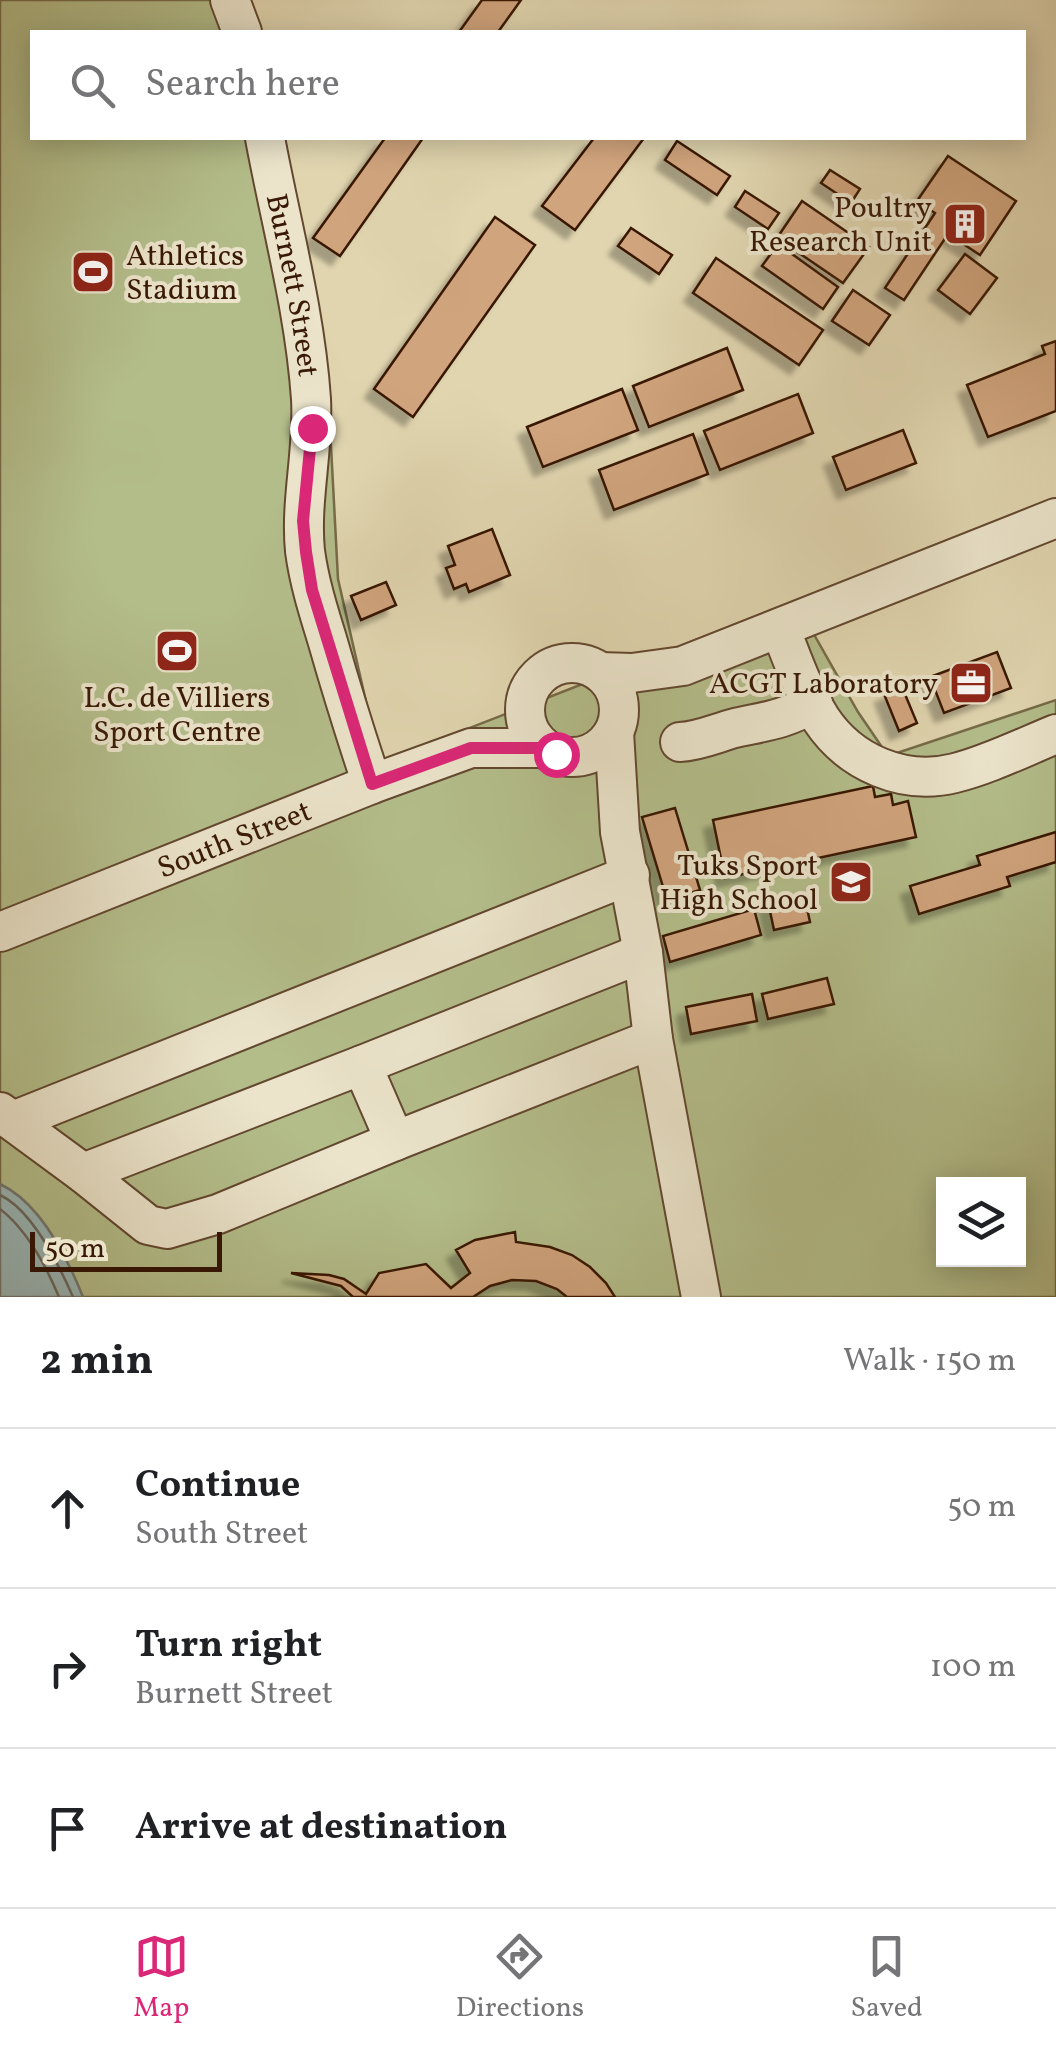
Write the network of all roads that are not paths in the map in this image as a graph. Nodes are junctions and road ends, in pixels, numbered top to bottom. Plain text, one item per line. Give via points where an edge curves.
1 (230, 0) edge
2 (241, 30) edge
3 (266, 140) edge
4 (1056, 518) edge
5 (780, 628) junction
6 (683, 666) junction
7 (600, 672) junction
8 (525, 701) junction
9 (813, 703) junction
10 (617, 721) junction
11 (1056, 734) edge
12 (680, 742) dead end
13 (471, 748) junction
14 (557, 753) junction
15 (372, 784) junction
16 (620, 832) junction
17 (630, 875) junction
18 (0, 932) edge
19 (643, 952) junction
20 (653, 1039) junction
21 (362, 1066) junction
22 (6, 1117) edge
23 (395, 1141) junction
24 (83, 1173) junction
25 (701, 1297) edge

1 - 2 street
3 - 15 street, Burnett Street via 311,398 303,521 312,590
4 - 5 street
5 - 6 street
5 - 9 street
6 - 7 street
6 - 10 street
7 - 8 street via 561,664 538,677
7 - 10 street via 614,688
8 - 13 street, South Street
8 - 14 street via 535,739
9 - 11 street via 855,754 916,778 957,773
9 - 12 street via 772,722
10 - 14 street via 595,751
10 - 16 street
13 - 14 street, South Street
13 - 15 street, South Street
14 - 16 street via 594,788
15 - 18 street, South Street
16 - 17 street
17 - 19 street
17 - 22 street
19 - 20 street
19 - 21 street
20 - 23 street
20 - 25 street
21 - 23 street
21 - 24 street
22 - 24 street
23 - 24 street via 167,1229 148,1226

